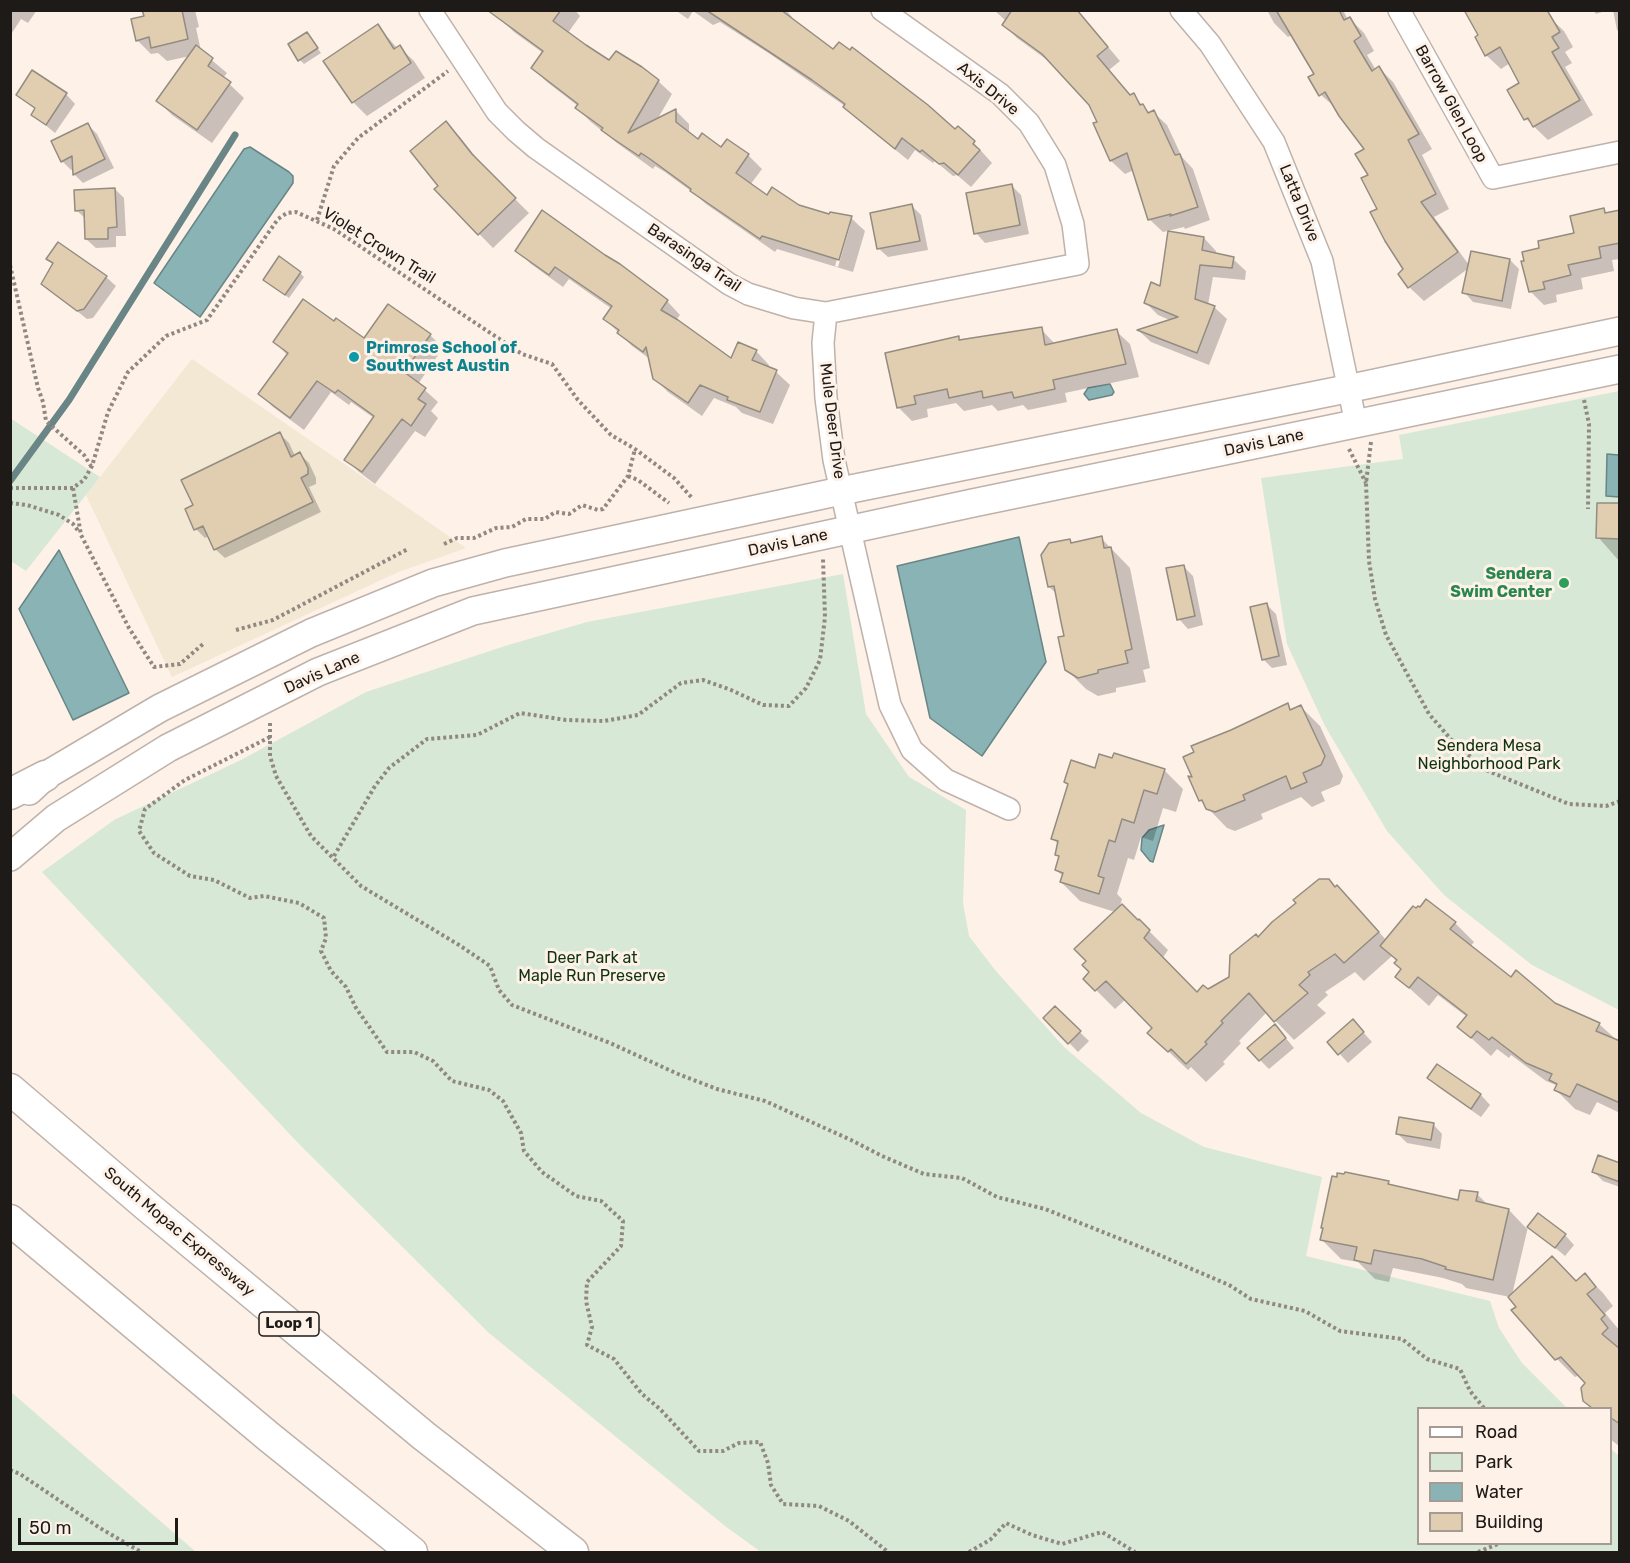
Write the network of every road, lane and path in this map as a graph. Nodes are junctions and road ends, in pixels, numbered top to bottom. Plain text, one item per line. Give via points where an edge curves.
1 (430, 10) edge
2 (882, 10) edge
3 (1181, 10) edge
4 (1399, 10) edge
5 (463, 60) junction
6 (1620, 152) edge
7 (316, 220) junction
8 (1078, 264) joint
9 (10, 265) edge
10 (826, 313) junction
11 (1620, 331) edge
12 (1620, 369) edge
13 (1348, 389) junction
14 (1584, 400) dead end
15 (1356, 423) junction
16 (635, 449) junction
17 (1370, 456) dead end
18 (1355, 460) dead end
19 (92, 466) junction
20 (628, 476) junction
21 (1366, 483) junction
22 (10, 488) edge
23 (73, 488) junction
24 (842, 491) junction
25 (10, 503) edge
26 (669, 503) dead end
27 (698, 503) dead end
28 (1588, 509) dead end
29 (849, 530) junction
30 (81, 535) junction
31 (444, 544) dead end
32 (408, 549) dead end
33 (823, 558) dead end
34 (434, 583) junction
35 (446, 621) junction
36 (236, 630) dead end
37 (203, 644) dead end
38 (270, 720) dead end
39 (270, 736) junction
40 (45, 776) junction
41 (10, 794) edge
42 (1620, 801) edge
43 (10, 808) edge
44 (1009, 809) dead end
45 (10, 857) edge
46 (334, 857) junction
47 (10, 1089) edge
48 (10, 1220) edge
49 (1483, 1407) edge
50 (10, 1470) edge
51 (1496, 1545) edge
52 (141, 1552) edge
53 (412, 1552) edge
54 (573, 1552) edge
55 (888, 1552) edge
56 (969, 1552) edge
57 (1136, 1552) edge
58 (1478, 1552) edge

1 - 5 street, Barasinga Trail
2 - 8 street, Axis Drive via 1000,94 1029,123 1055,165 1073,224
3 - 13 street, Latta Drive via 1210,44 1274,142 1322,261
4 - 6 street, Barrow Glen Loop via 1493,178
5 - 7 path via 358,138 334,166
5 - 10 street, Barasinga Trail via 497,112 536,148 729,284 771,302
7 - 16 path, Violet Crown Trail via 397,269 522,354 552,364 578,400 611,435
7 - 19 path, Violet Crown Trail via 296,212 278,219 207,320 166,336 128,372 108,412
8 - 10 street, Barasinga Trail
9 - 19 path via 45,420
10 - 24 street, Mule Deer Drive via 826,398
11 - 13 main road
12 - 15 main road, Davis Lane
13 - 15 street, Latta Drive
13 - 24 main road
14 - 28 path via 1589,424
15 - 29 main road, Davis Lane
16 - 20 path
16 - 27 path, Violet Crown Trail via 674,478
17 - 21 path
18 - 21 path
19 - 23 path, Violet Crown Trail via 84,480
20 - 26 path
20 - 31 path via 603,509 582,505 569,514 555,512 545,519 526,519 512,527
21 - 42 path via 1369,561 1375,599 1386,635 1429,714 1455,744 1488,771 1569,804 1606,806
22 - 23 path
23 - 30 path
24 - 29 street, Mule Deer Drive
24 - 34 main road via 505,563
25 - 30 path via 59,515
29 - 35 main road, Davis Lane via 473,611
29 - 44 street, Mule Deer Drive via 890,705 912,750 946,780
30 - 37 path via 129,628 154,667 180,664
32 - 36 path via 273,620
33 - 46 path via 825,617 820,660 806,688 789,706 763,705 704,680 681,683 638,715 604,721 520,713 477,735 427,739 389,768
34 - 35 main road
34 - 40 main road via 300,638 160,708
35 - 45 main road, Davis Lane via 318,672 168,748 56,818
38 - 39 path
39 - 46 path via 276,776 311,836
39 - 55 path via 184,780 145,809 139,831 154,853 190,876 214,880 250,898 264,896 299,903 324,918 326,938 321,951 387,1052 414,1052 433,1060 452,1082 489,1090 503,1101 521,1133 524,1151 542,1172 576,1196 601,1201 623,1221 621,1246 588,1282 586,1301 592,1328 587,1345 614,1359 642,1394 699,1451 723,1451 739,1443 760,1442 771,1485 783,1504 819,1506 849,1521
40 - 41 highway
40 - 43 main road
46 - 49 path via 361,886 490,966 499,990 512,1005 717,1089 765,1101 924,1174 962,1178 997,1197 1045,1209 1229,1285 1251,1299 1305,1311 1340,1331 1402,1339 1427,1359 1460,1369
47 - 54 highway, South Mopac Expressway / Loop 1 via 414,1428
48 - 53 highway
50 - 52 path
51 - 58 path
56 - 57 path via 990,1540 1006,1523 1062,1544 1102,1532

